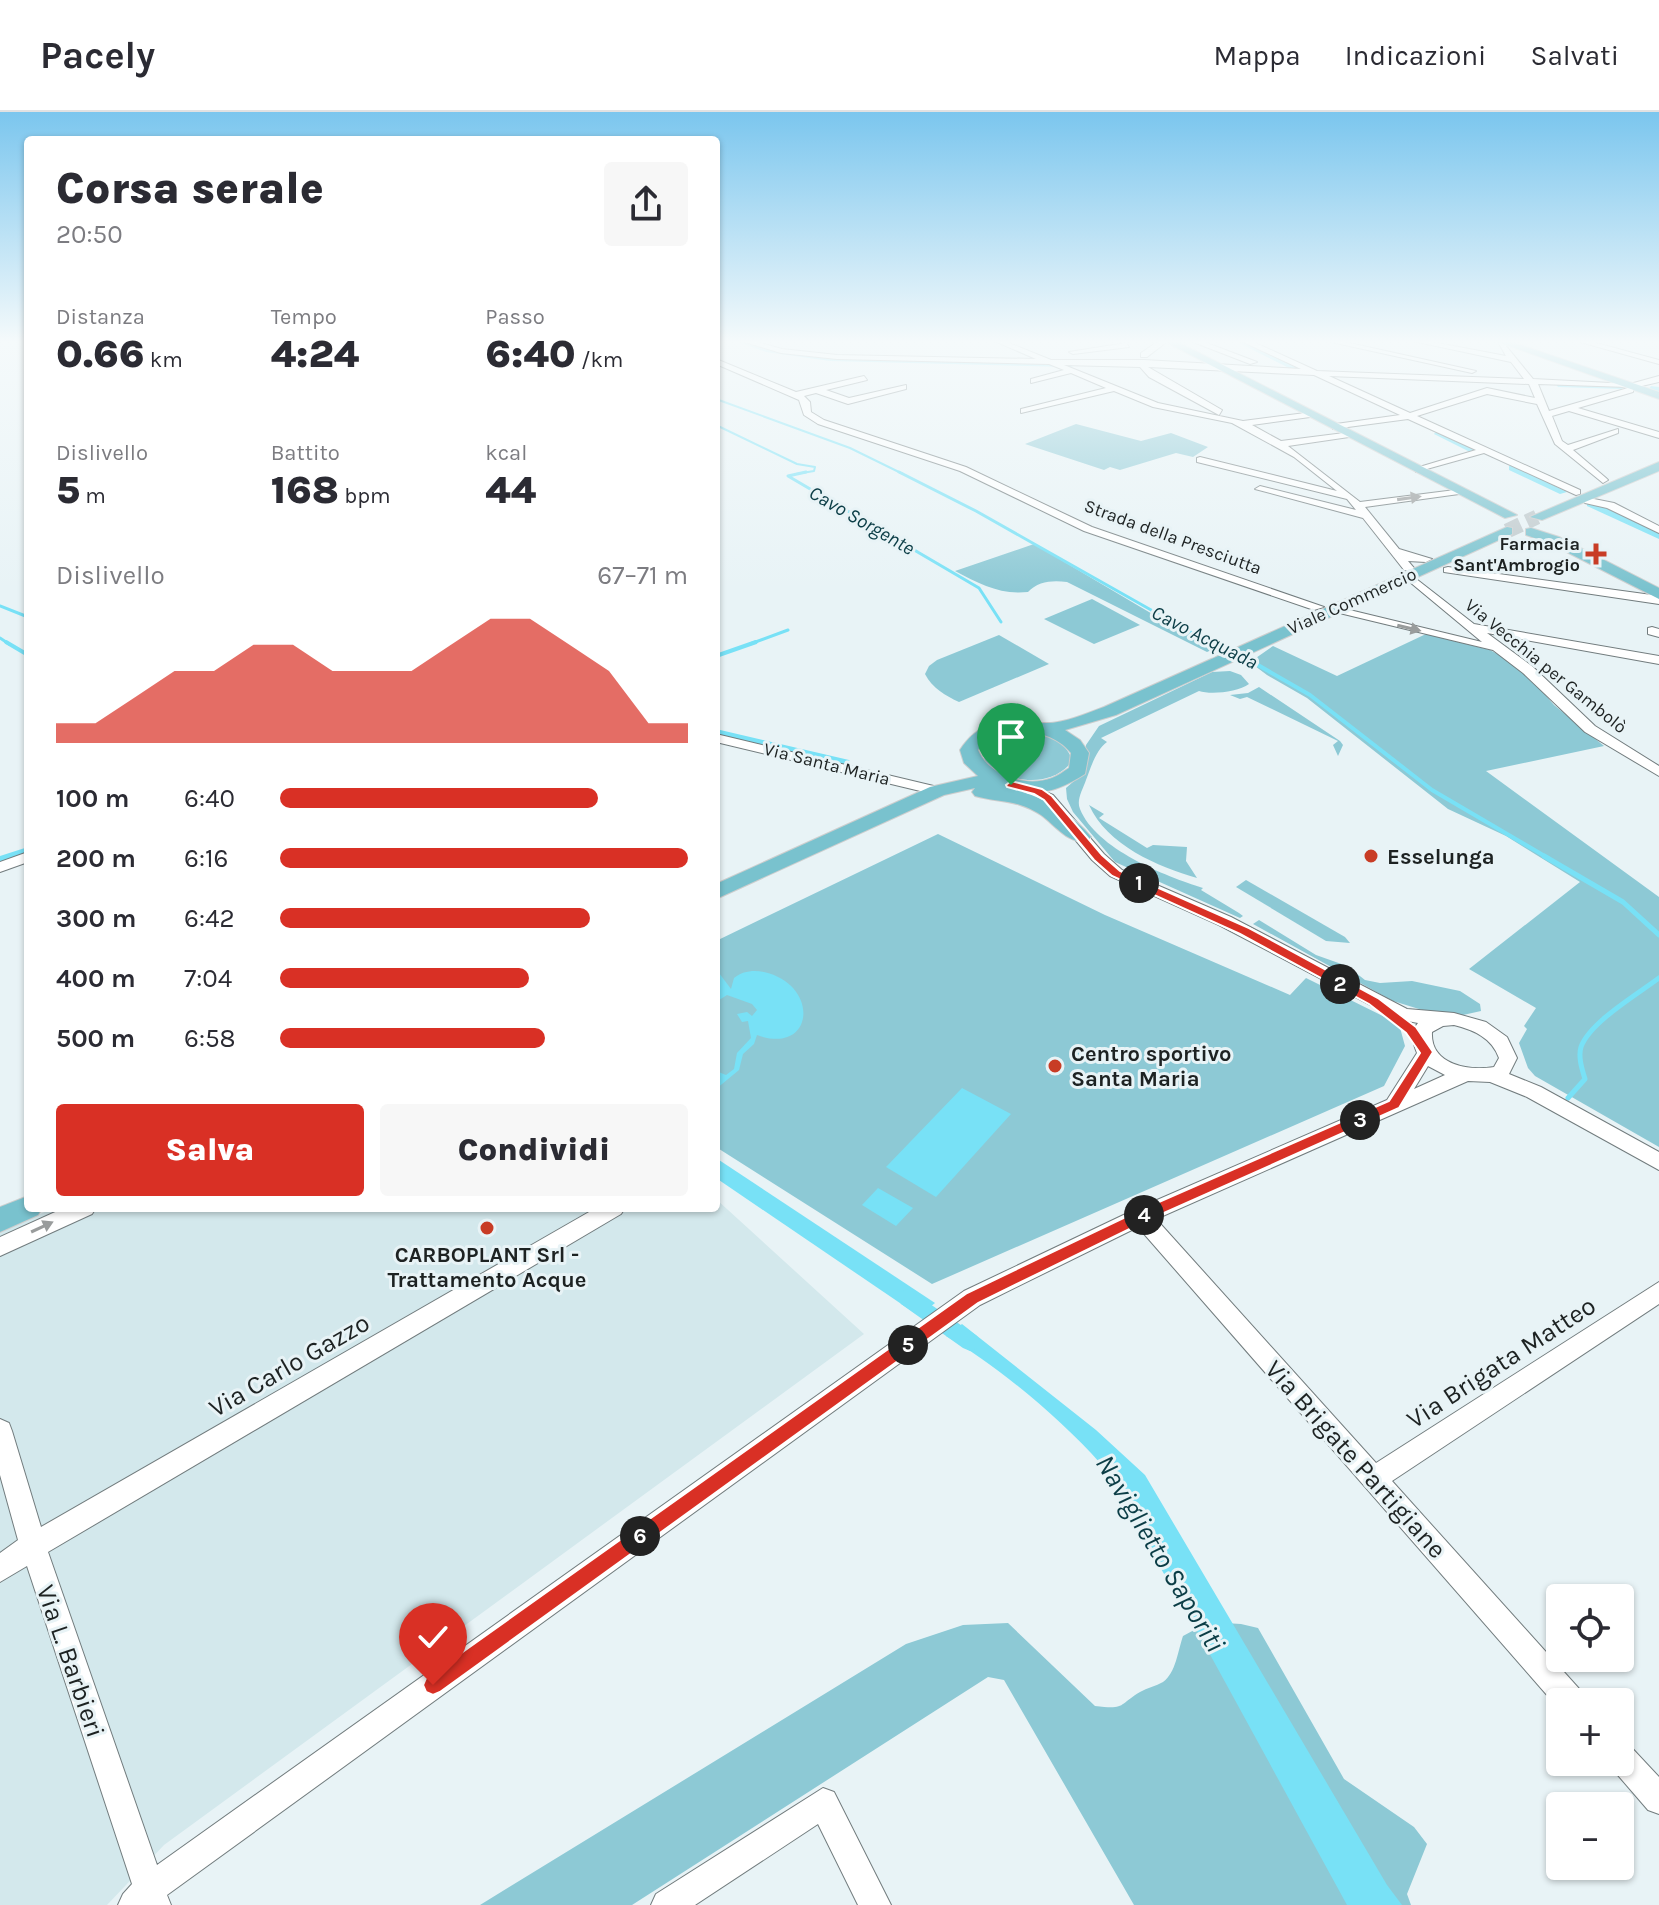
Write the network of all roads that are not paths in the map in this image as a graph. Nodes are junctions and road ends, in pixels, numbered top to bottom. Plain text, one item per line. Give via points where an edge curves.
1 (826, 424) edge
2 (1243, 424) edge
3 (1329, 424) edge
4 (1358, 424) edge
5 (1425, 424) edge
6 (1550, 424) edge
7 (1621, 424) edge
8 (1336, 427) junction
9 (1615, 431) dead end
10 (1349, 434) junction
11 (1659, 435) edge
12 (1280, 444) junction
13 (1566, 449) junction
14 (1482, 451) junction
15 (1200, 460) dead end
16 (1659, 466) edge
17 (1419, 470) junction
18 (1639, 473) junction
19 (1260, 489) dead end
20 (1459, 491) junction
21 (1576, 492) junction
22 (1601, 495) junction
23 (1355, 502) junction
24 (1367, 516) junction
25 (1505, 518) junction
26 (1535, 527) junction
27 (1659, 530) edge
28 (1396, 552) junction
29 (1426, 559) junction
30 (1448, 570) dead end
31 (1411, 574) junction
32 (1659, 594) edge
33 (1659, 600) edge
34 (1326, 608) junction
35 (1469, 626) junction
36 (1497, 649) junction
37 (1659, 660) edge
38 (1110, 711) junction
39 (1042, 729) junction
40 (720, 739) edge
41 (1076, 747) junction
42 (969, 756) junction
43 (1659, 772) edge
44 (1073, 775) junction
45 (1011, 784) junction
46 (937, 791) junction
47 (1078, 833) junction
48 (824, 843) junction
49 (24, 858) edge
50 (0, 867) edge
51 (720, 890) edge
52 (1374, 1001) junction
53 (1439, 1020) junction
54 (1425, 1049) junction
55 (1499, 1071) junction
56 (1464, 1075) junction
57 (1394, 1105) junction
58 (1659, 1162) edge
59 (24, 1209) edge
60 (76, 1212) edge
61 (607, 1212) edge
62 (1141, 1216) junction
63 (0, 1220) edge
64 (0, 1247) edge
65 (1659, 1292) edge
66 (0, 1431) edge
67 (1373, 1479) junction
68 (33, 1546) junction
69 (0, 1569) edge
70 (1560, 1688) edge
71 (1634, 1771) edge
72 (1659, 1799) edge
73 (146, 1900) edge
74 (667, 1905) edge
75 (875, 1905) edge

1 - 34 street, Strada della Presciutta via 972,472 1088,529
2 - 12 street, Via Vecchia per Gambolò
3 - 8 main road
4 - 8 street
5 - 14 street
6 - 13 street via 1552,434
7 - 11 street
8 - 10 main road
9 - 13 street
10 - 12 street
10 - 17 main road
12 - 23 street, Via Vecchia per Gambolò
13 - 22 street
14 - 17 street
14 - 21 street
15 - 23 street
16 - 18 main road
17 - 20 main road
18 - 22 main road
18 - 26 main road
19 - 24 street
23 -> 20 street
20 - 25 main road
21 - 22 main road
21 - 25 main road
22 - 26 main road
22 - 27 street
23 - 24 street, Via Vecchia per Gambolò
24 - 28 street, Via Vecchia per Gambolò
25 - 26 main road via 1514,530
25 - 29 main road via 1487,532
25 - 34 main road, Viale Commercio
26 - 31 main road
26 - 32 main road
28 - 29 street
28 - 31 street, Via Vecchia per Gambolò
29 - 31 main road
30 - 33 street
31 - 34 main road via 1379,597
31 - 35 street, Via Vecchia per Gambolò
34 -> 36 street, Strada della Presciutta
34 - 38 main road, Viale Commercio
35 - 36 street, Via Vecchia per Gambolò
35 - 37 street
36 - 43 street, Via Vecchia per Gambolò via 1528,670 1590,729
38 - 39 main road, Viale Commercio
38 - 41 main road, Viale Commercio via 1089,726
39 - 41 main road, Viale Commercio
39 - 42 main road, Viale Commercio via 994,729 974,741
40 - 46 street, Via Santa Maria
41 - 44 main road via 1081,764
42 - 45 main road via 979,771
42 - 46 main road, Viale Commercio via 957,777
44 - 45 main road, Viale Commercio via 1051,785
44 - 47 street via 1059,796
45 - 46 main road, Viale Commercio via 967,782
45 - 47 street via 1048,798
46 - 48 main road, Viale Commercio
47 - 48 main road via 1043,806 994,791 940,799
47 - 52 street via 1116,873 1225,921
48 - 51 main road, Viale Commercio
49 - 50 street
52 - 53 street via 1403,1015
52 - 54 street via 1411,1030
53 - 54 street via 1423,1029
53 - 55 street via 1471,1022 1487,1030 1506,1049
54 - 56 street via 1436,1062
54 - 57 street
55 - 56 street
55 - 58 street
56 - 57 street
57 - 62 street
59 - 63 main road
64 -> 60 street
61 - 68 street, Via Carlo Gazzo
62 - 67 street, Via Brigate Partigiane
62 - 73 street via 972,1298
65 - 67 street, Via Brigata Matteo
66 - 68 street, Via L. Barbieri
67 - 70 street, Via Brigate Partigiane
68 - 69 street, Via Carlo Gazzo
68 - 73 street, Via L. Barbieri
71 - 72 street
74 - 75 street via 823,1803

